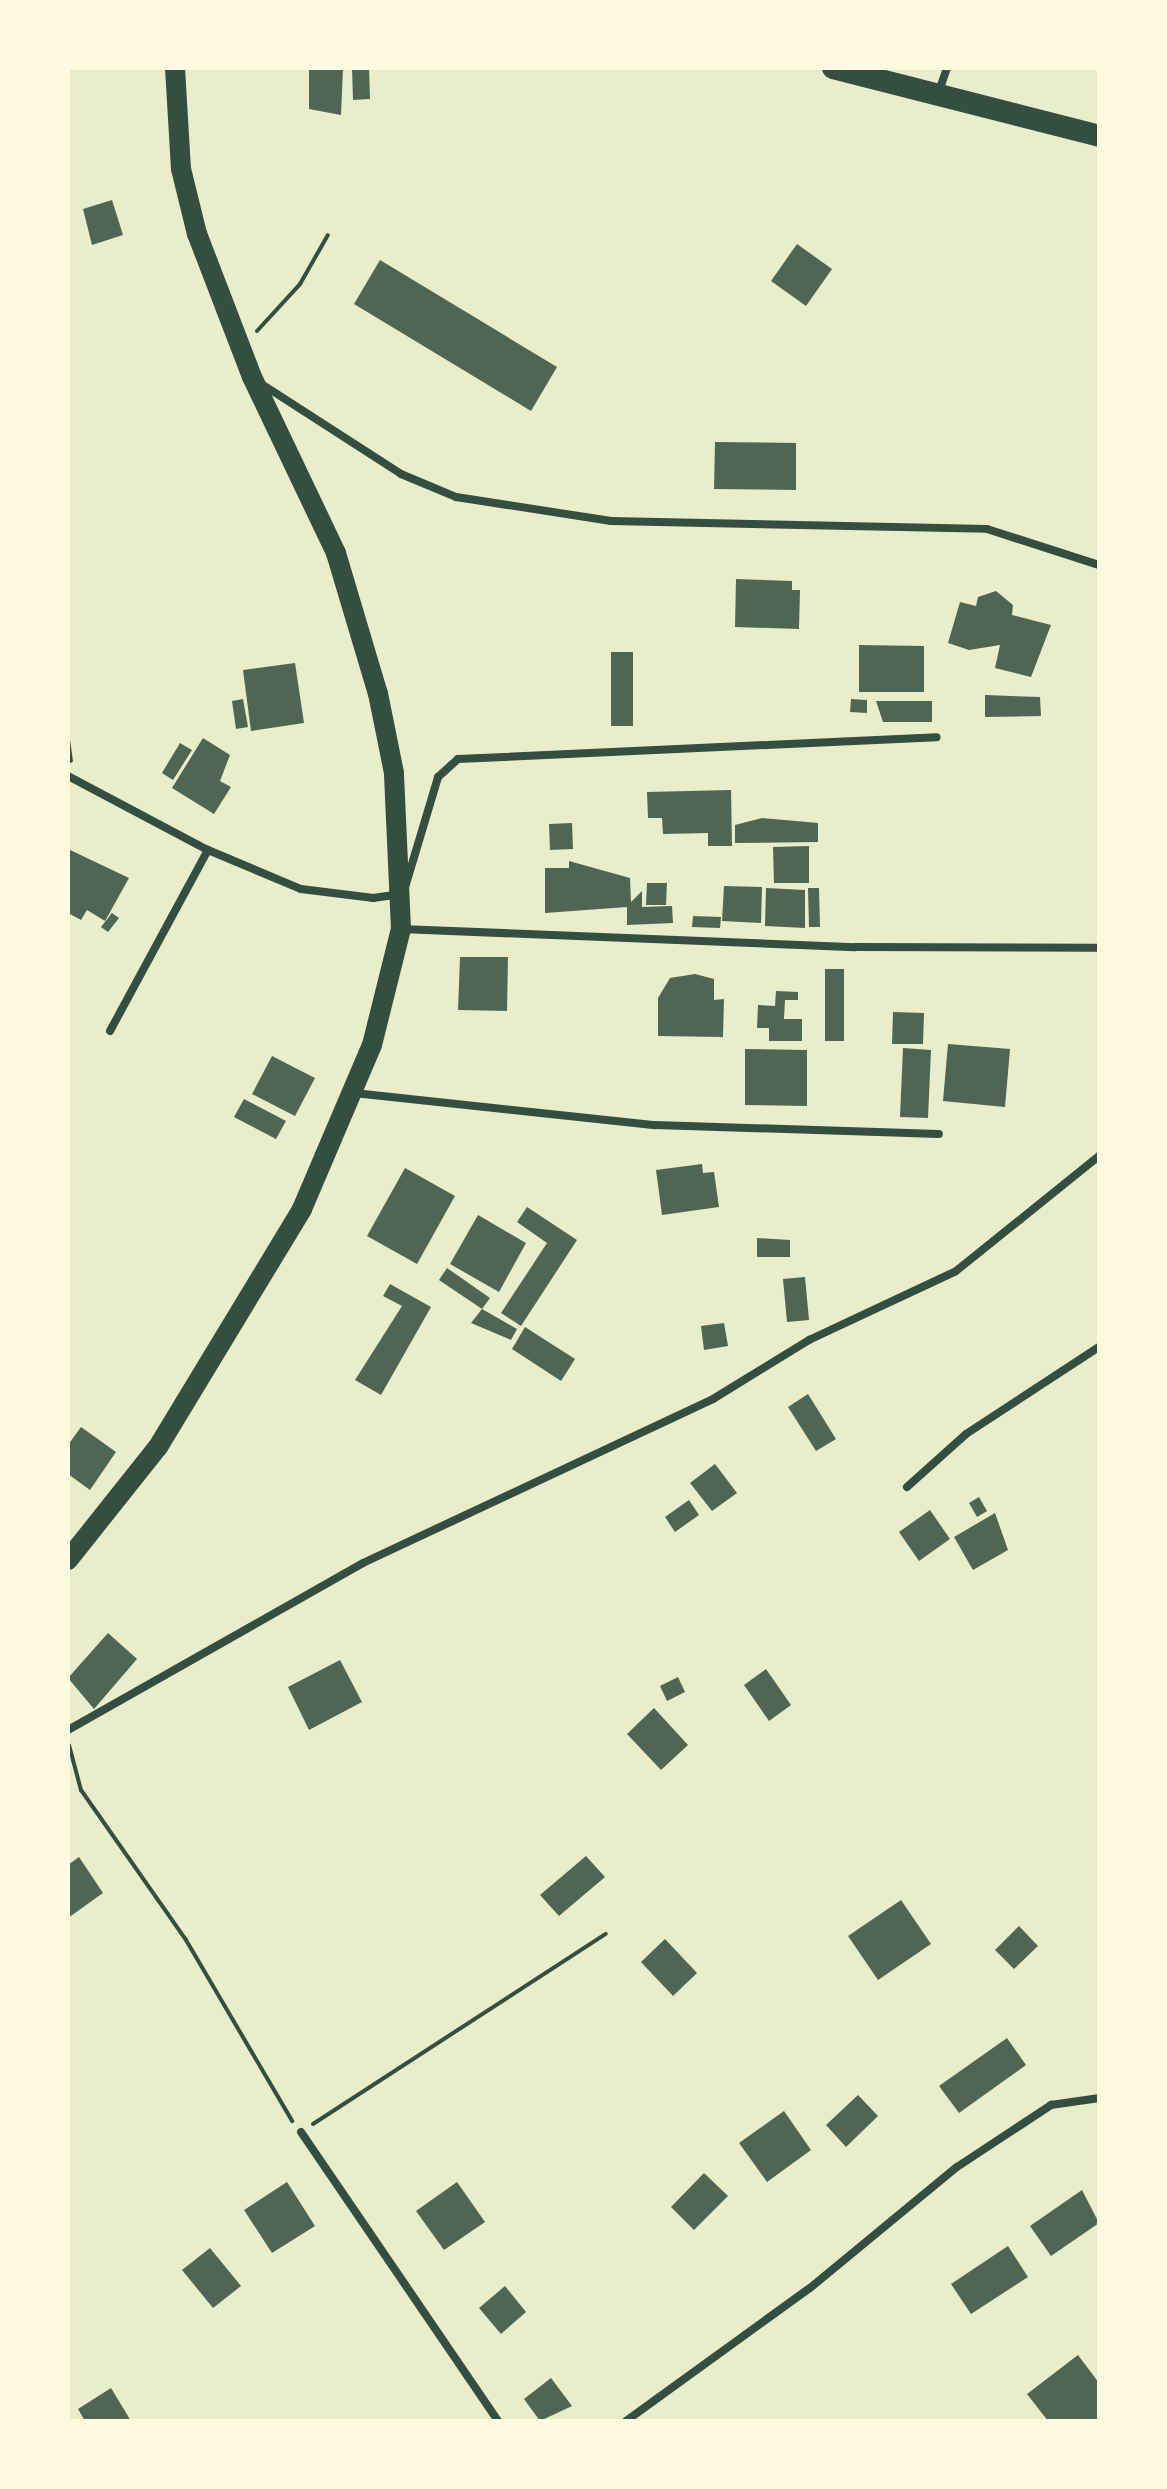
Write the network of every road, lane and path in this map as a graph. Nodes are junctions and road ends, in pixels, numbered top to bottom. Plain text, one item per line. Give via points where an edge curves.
1 (175, 68) edge
2 (833, 68) edge
3 (947, 68) edge
4 (937, 96) junction
5 (1099, 136) edge
6 (328, 235) dead end
7 (239, 346) junction
8 (252, 377) junction
9 (1099, 565) edge
10 (936, 737) dead end
11 (68, 740) edge
12 (70, 777) edge
13 (208, 850) junction
14 (403, 894) junction
15 (401, 929) junction
16 (1099, 948) edge
17 (110, 1031) dead end
18 (353, 1093) junction
19 (939, 1134) dead end
20 (1099, 1156) edge
21 (1099, 1347) edge
22 (907, 1487) dead end
23 (68, 1560) edge
24 (68, 1730) edge
25 (68, 1742) edge
26 (1099, 1779) edge
27 (1099, 1807) edge
28 (606, 1934) dead end
29 (1099, 2098) edge
30 (301, 2132) junction
31 (498, 2421) edge
32 (626, 2421) edge

1 - 7 main road via 181,169
2 - 4 highway
3 - 4 street
4 - 5 highway
6 - 7 path via 300,284
7 - 8 main road
8 - 9 street via 401,474 456,497 611,521 987,529
8 - 14 main road via 336,553 357,614 394,773
10 - 14 street via 458,759 438,777
11 - 12 path
12 - 13 street
13 - 14 street via 301,889
13 - 17 street
14 - 15 main road
15 - 16 street via 855,947
15 - 18 main road via 388,997
18 - 19 street via 669,1126
18 - 23 main road via 302,1209 247,1303 158,1447
20 - 24 street via 956,1271 809,1340 713,1399 363,1563
21 - 22 street via 966,1434
25 - 30 path via 81,1790 186,1940
26 - 27 path
28 - 30 path
29 - 32 street via 1051,2105 957,2167 810,2288
30 - 31 street

